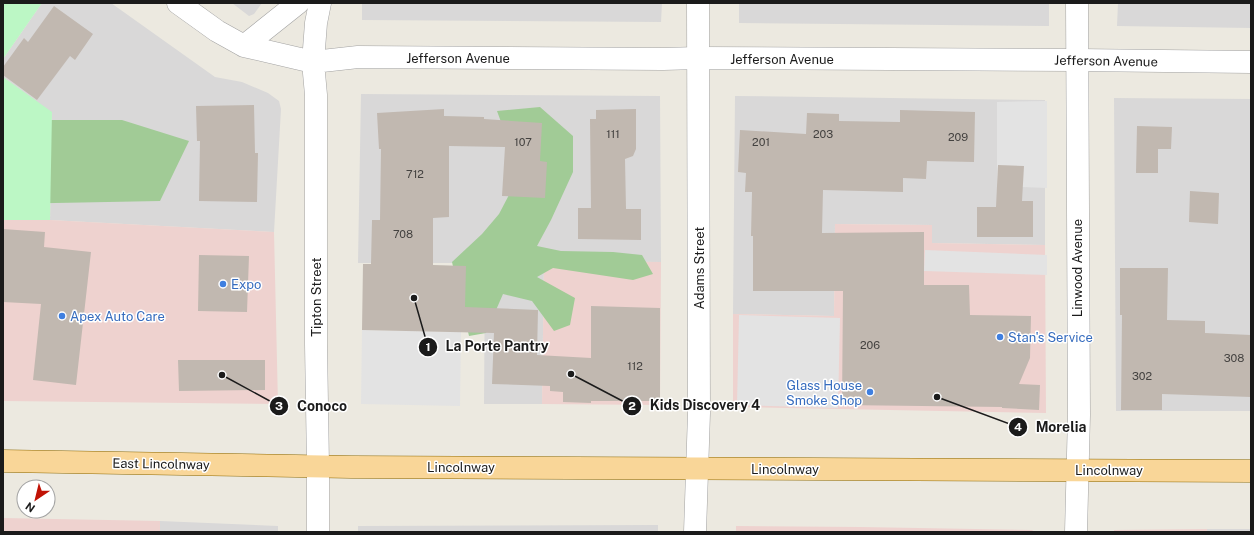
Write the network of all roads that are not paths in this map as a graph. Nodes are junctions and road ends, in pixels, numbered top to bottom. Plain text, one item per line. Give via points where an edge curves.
1 (178, 3) edge
2 (298, 3) edge
3 (320, 3) edge
4 (698, 3) edge
5 (1078, 3) edge
6 (244, 46) junction
7 (698, 58) junction
8 (1077, 60) junction
9 (313, 62) junction
10 (1251, 62) edge
11 (3, 461) edge
12 (318, 466) junction
13 (697, 469) junction
14 (1077, 470) junction
15 (1251, 471) edge
16 (318, 532) edge
17 (695, 532) edge
18 (1076, 532) edge

1 - 6 street, Jefferson Avenue
2 - 6 street
3 - 9 street, Tipton Street
4 - 7 street, Adams Street
5 - 8 street, Linwood Avenue
6 - 9 street, Jefferson Avenue
7 - 8 street, Jefferson Avenue
7 - 9 street, Jefferson Avenue via 358,57
7 - 13 street, Adams Street
8 - 10 street, Jefferson Avenue
8 - 14 street, Linwood Avenue
9 - 12 street, Tipton Street via 316,95
11 - 12 main road, East Lincolnway
12 - 13 main road, Lincolnway
12 - 16 street, Tipton Street
13 - 14 main road, Lincolnway
13 - 17 street, Adams Street
14 - 15 main road, Lincolnway
14 - 18 street, Linwood Avenue

